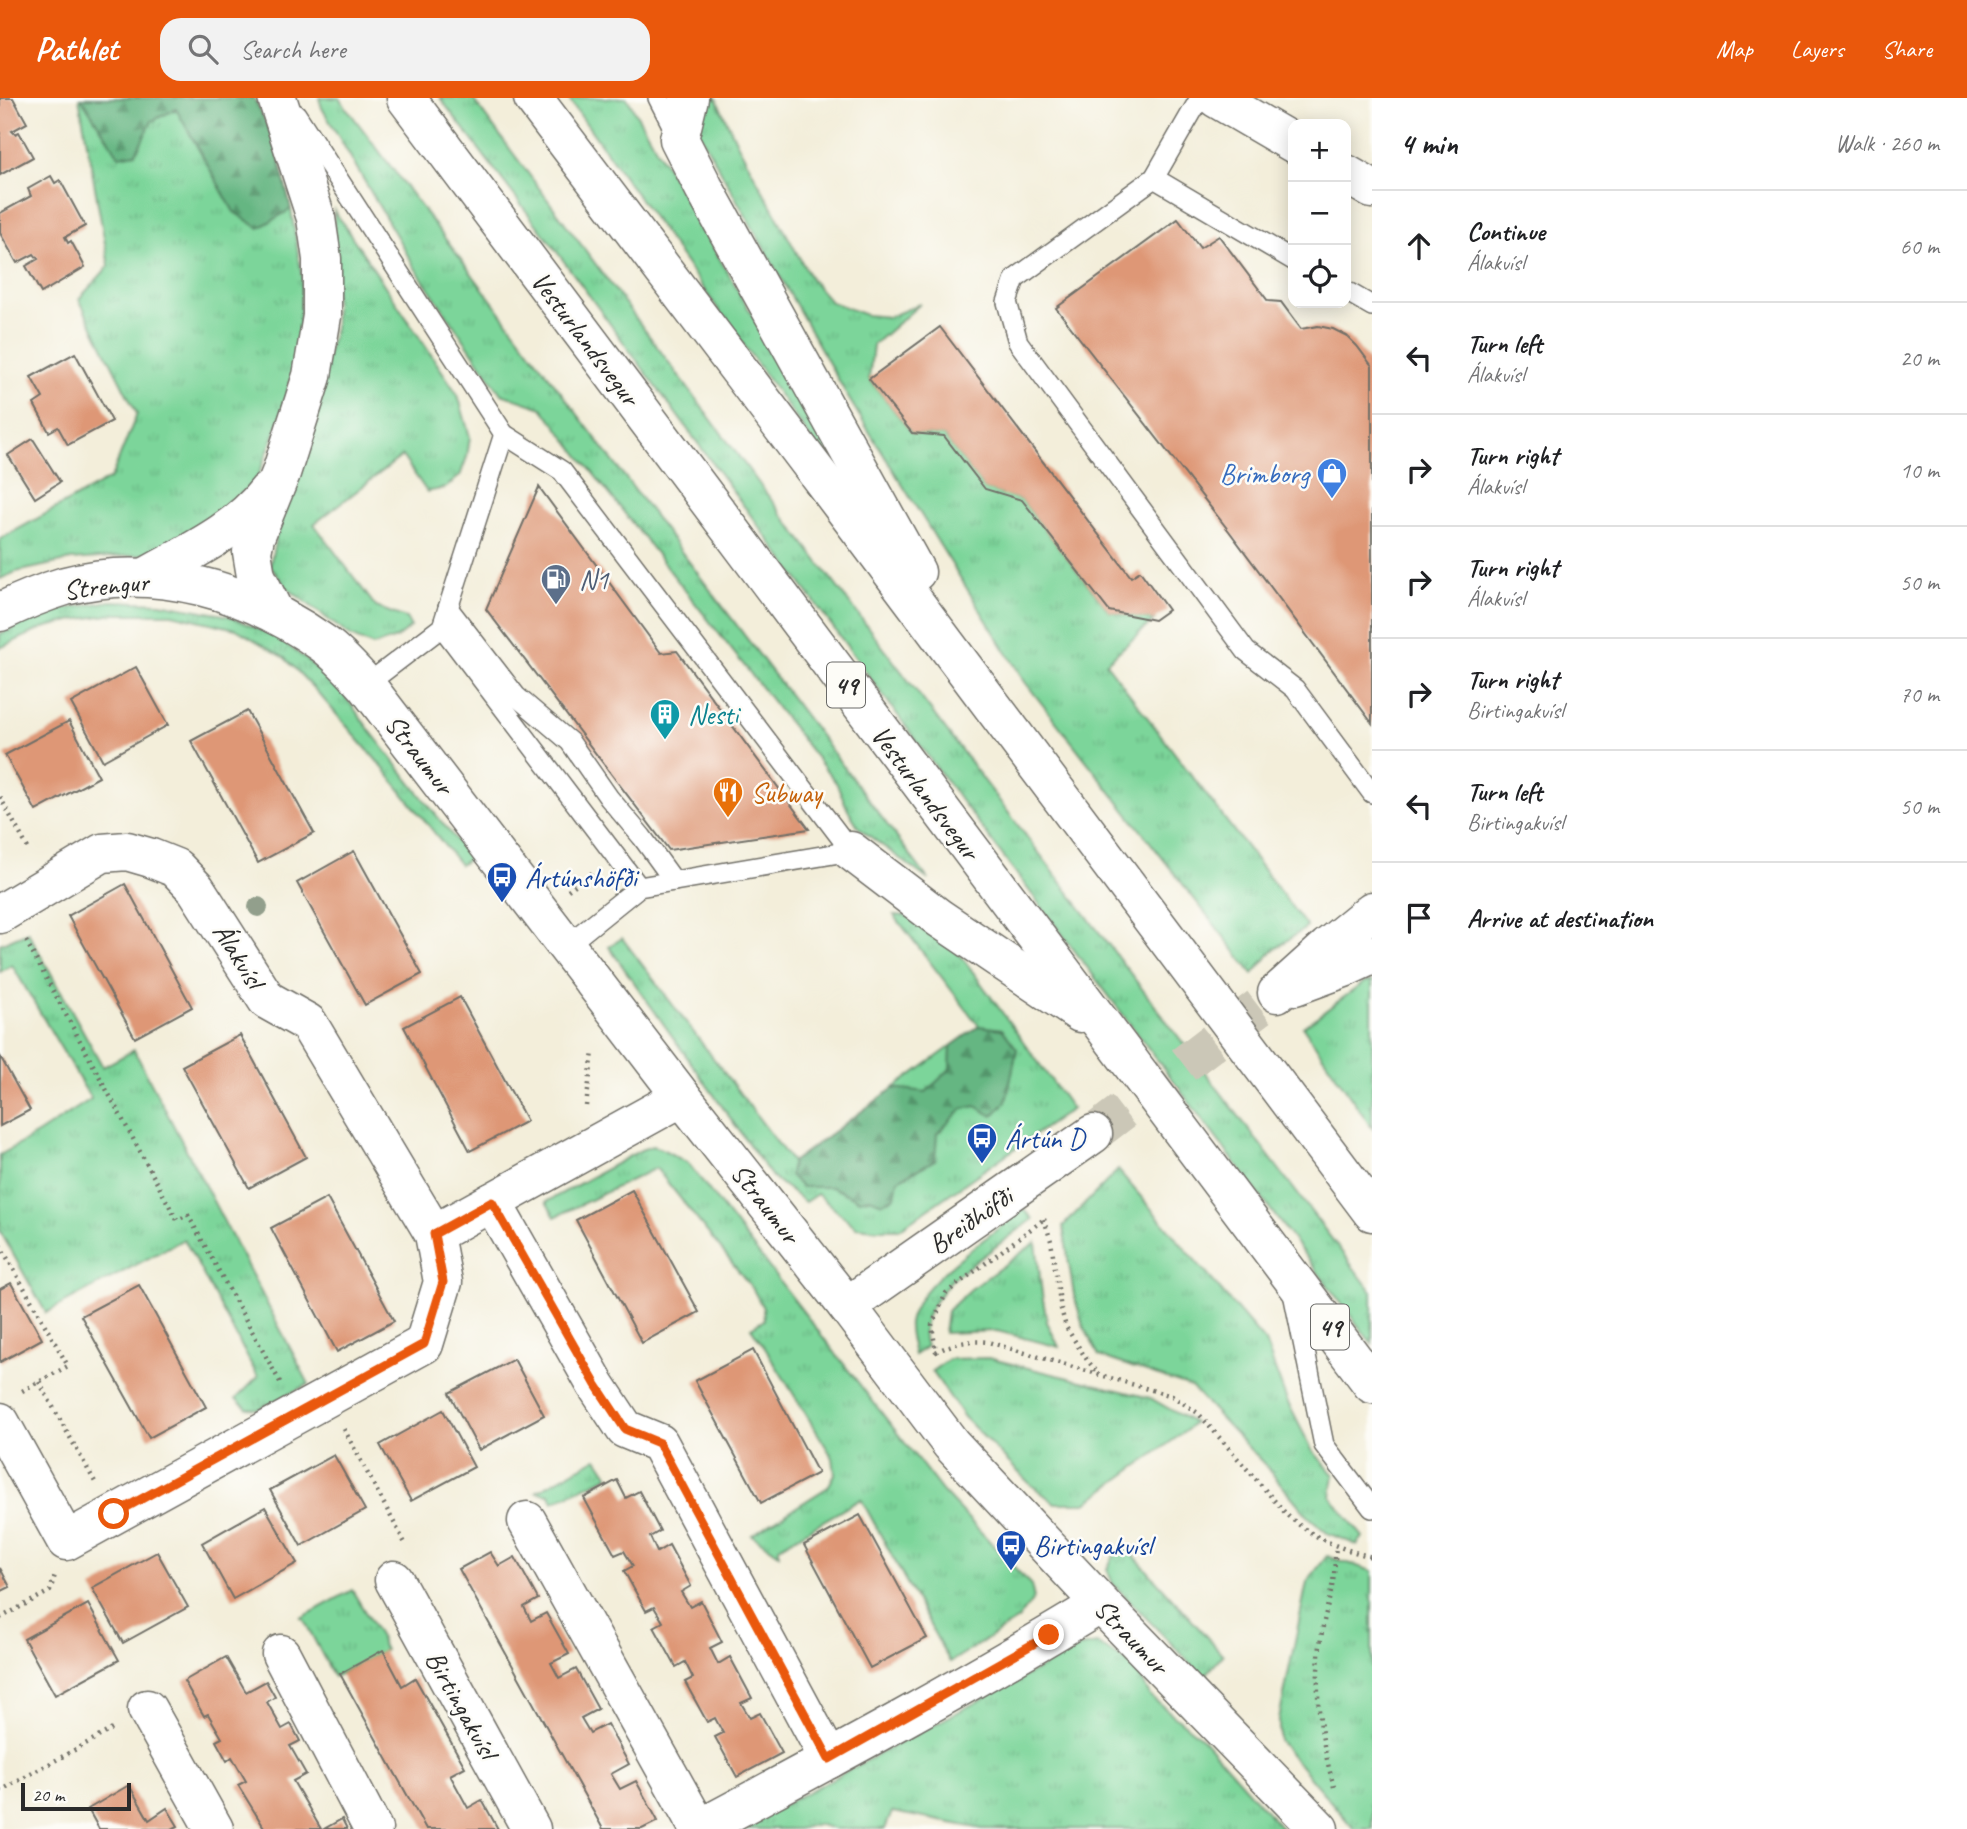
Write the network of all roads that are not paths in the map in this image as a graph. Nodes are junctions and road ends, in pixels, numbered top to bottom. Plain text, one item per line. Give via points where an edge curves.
1 (277, 98) edge
2 (285, 98) edge
3 (406, 98) edge
4 (533, 98) edge
5 (658, 98) edge
6 (689, 98) edge
7 (1200, 98) edge
8 (1216, 98) edge
9 (679, 139) junction
10 (1288, 140) edge
11 (1351, 177) edge
12 (1154, 178) junction
13 (1372, 189) edge
14 (1288, 257) edge
15 (1351, 294) edge
16 (1372, 306) edge
17 (504, 434) junction
18 (281, 473) junction
19 (146, 578) junction
20 (215, 590) joint
21 (448, 608) junction
22 (0, 611) edge
23 (275, 614) junction
24 (442, 627) junction
25 (366, 685) junction
26 (983, 693) junction
27 (1372, 793) edge
28 (851, 851) junction
29 (674, 881) junction
30 (639, 887) junction
31 (1372, 911) edge
32 (10, 922) edge
33 (567, 945) junction
34 (1372, 956) edge
35 (1104, 1029) junction
36 (682, 1097) junction
37 (1093, 1134) tunnel mouth
38 (492, 1202) junction
39 (1367, 1202) edge
40 (434, 1234) junction
41 (1288, 1271) junction
42 (847, 1306) junction
43 (1372, 1384) edge
44 (10, 1407) edge
45 (1372, 1508) edge
46 (527, 1521) dead end
47 (394, 1580) road end
48 (1101, 1604) junction
49 (281, 1654) dead end
50 (147, 1709) road end
51 (829, 1759) junction
52 (214, 1829) edge
53 (373, 1829) edge
54 (531, 1829) edge
55 (699, 1829) edge
56 (1319, 1829) edge

1 - 18 main road via 316,218 322,259 322,316 312,376
2 - 17 lane
3 - 35 main road, Vesturlandsvegur / 49
4 - 26 main road
5 - 9 lane
6 - 9 main road
7 - 12 lane
8 - 10 main road
9 - 26 main road
11 - 13 main road
12 - 14 lane
12 - 27 lane via 1015,279 1007,302 1018,342 1246,651 1295,689
15 - 16 lane
17 - 21 lane
17 - 28 lane via 562,471
18 - 19 main road via 257,504 232,525
18 - 23 main road via 252,552 256,576
19 - 20 main road, Strengur
19 - 22 main road, Strengur via 66,586
20 - 23 main road, Straumur
21 - 24 lane
21 - 29 lane via 516,696 570,742
23 - 25 main road, Straumur via 324,644
24 - 25 lane
24 - 30 lane
25 - 33 main road, Straumur
26 - 39 main road
28 - 29 lane
28 - 35 main road via 939,918
29 - 30 lane
30 - 33 lane
31 - 34 main road via 1277,993
32 - 40 main road, Álakvísl via 102,853 127,852 176,867 196,889 267,1000 307,1023
33 - 36 main road, Straumur
35 - 41 main road, Vesturlandsvegur / 49
36 - 38 main road
36 - 42 main road, Straumur
37 - 42 main road, Breiðhöfði
38 - 40 main road
38 - 51 main road via 625,1429 659,1443
40 - 44 main road, Álakvísl via 443,1282 424,1344 66,1541
41 - 43 main road, Vesturlandsvegur / 49
41 - 45 lane via 1324,1445
42 - 48 main road, Straumur via 951,1444
46 - 55 main road
47 - 54 main road, Birtingakvísl
48 - 51 main road
48 - 56 main road, Straumur
49 - 53 main road
50 - 52 main road
51 - 55 main road

